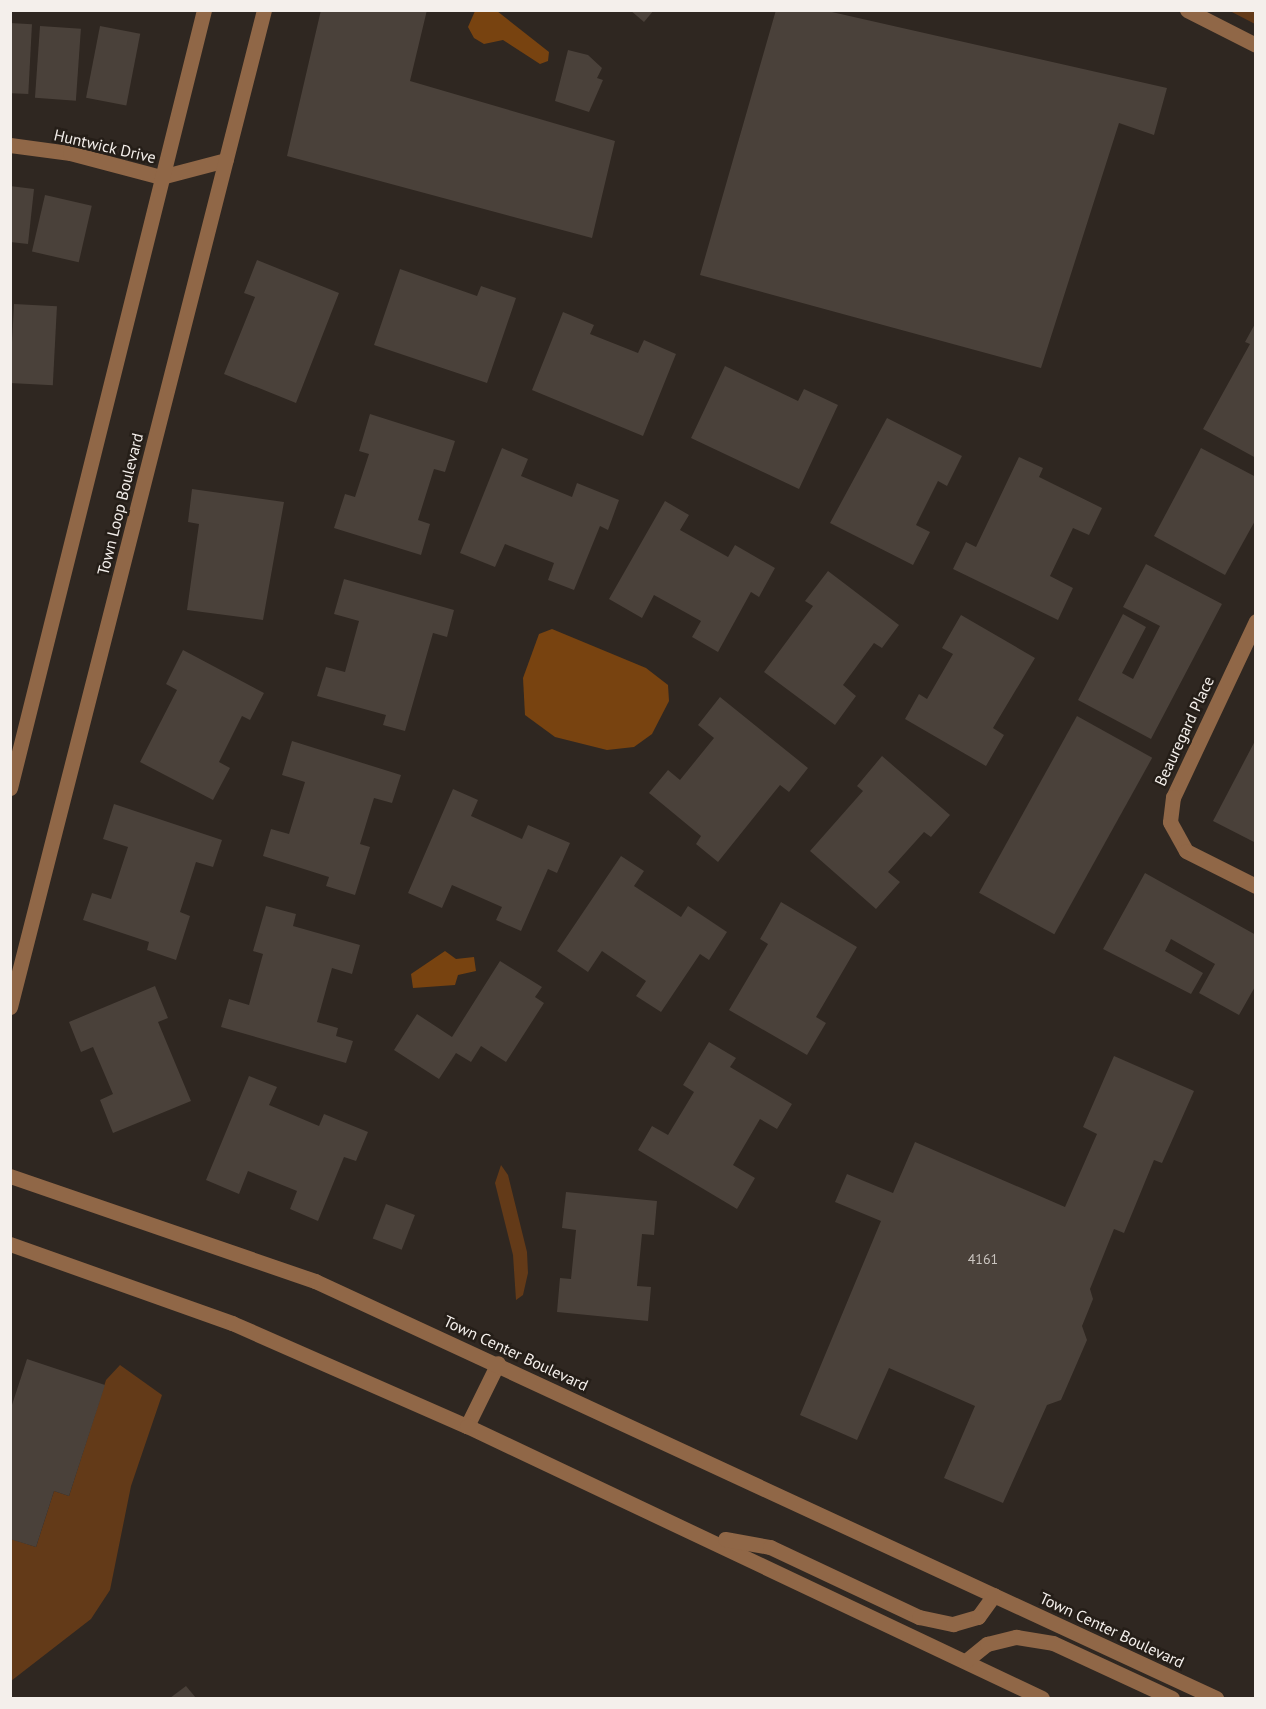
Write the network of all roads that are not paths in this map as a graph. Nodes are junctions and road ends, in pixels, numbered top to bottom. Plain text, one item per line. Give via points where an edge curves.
1 (204, 10) edge
2 (264, 10) edge
3 (1187, 10) edge
4 (1256, 45) edge
5 (10, 145) edge
6 (226, 160) junction
7 (161, 177) junction
8 (1256, 621) edge
9 (10, 788) edge
10 (1256, 886) edge
11 (10, 1007) edge
12 (10, 1176) edge
13 (10, 1244) edge
14 (498, 1363) junction
15 (467, 1426) junction
16 (704, 1535) junction
17 (994, 1595) junction
18 (968, 1660) junction
19 (1042, 1698) edge
20 (1172, 1698) edge
21 (1216, 1698) edge

1 - 7 street
2 - 6 street, Town Loop Boulevard
3 - 4 street
5 - 7 street, Huntwick Drive via 70,153
6 - 7 street, Huntwick Drive
6 - 11 street, Town Loop Boulevard
7 - 9 street
8 - 10 street, Beauregard Place via 1173,797 1170,822 1186,851
12 - 14 street, Town Center Boulevard via 315,1281
13 - 15 street via 232,1323
14 - 15 street
14 - 17 street, Town Center Boulevard
15 - 16 street
16 - 17 street via 770,1547 919,1617 942,1622 978,1617
16 - 18 street
17 - 21 street, Town Center Boulevard
18 - 19 street
18 - 20 street via 987,1644 1016,1637 1053,1643

